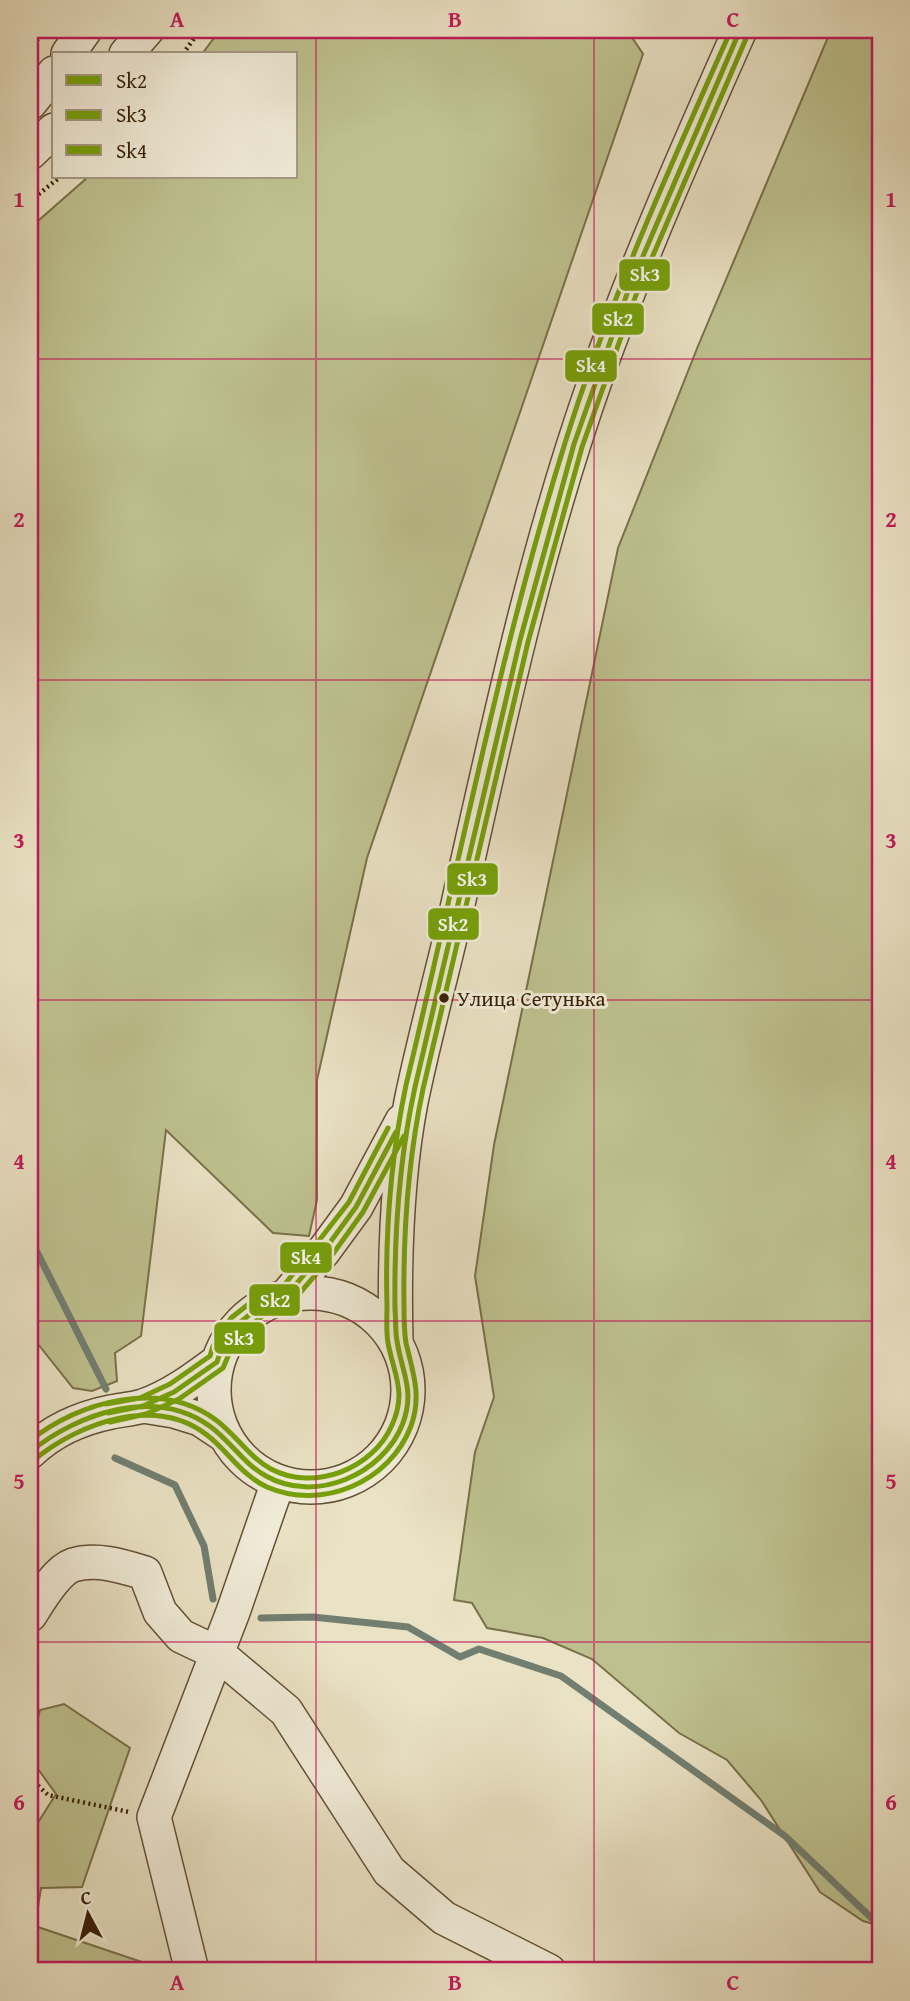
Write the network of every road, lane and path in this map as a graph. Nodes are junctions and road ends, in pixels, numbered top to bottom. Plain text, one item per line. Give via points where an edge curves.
1 (45, 30) edge
2 (85, 30) edge
3 (147, 30) edge
4 (200, 30) edge
5 (740, 30) edge
6 (30, 49) edge
7 (69, 52) edge
8 (128, 52) edge
9 (184, 52) edge
10 (52, 76) edge
11 (30, 103) edge
12 (52, 132) edge
13 (30, 153) edge
14 (59, 178) edge
15 (30, 201) edge
16 (411, 1104) junction
17 (288, 1295) junction
18 (396, 1341) junction
19 (217, 1362) junction
20 (143, 1406) junction
21 (224, 1435) junction
22 (30, 1452) edge
23 (278, 1482) junction
24 (30, 1615) edge
25 (217, 1653) junction
26 (30, 1778) edge
27 (153, 1817) junction
28 (192, 1971) edge
29 (549, 1971) edge

1 - 6 path
2 - 7 street
3 - 8 street
4 - 9 path
5 - 16 street via 641,256 553,513 505,694
10 - 11 street
12 - 13 street
14 - 15 path
16 - 17 street via 356,1207
16 - 18 street via 396,1227
17 - 18 street via 320,1292 351,1301 377,1318
17 - 19 street via 260,1306 237,1325
18 - 23 street via 407,1369 409,1399 401,1428 386,1453 364,1472 336,1485 307,1488
19 - 20 street via 174,1392
19 - 21 street via 215,1412
20 - 21 street via 200,1419
20 - 22 street via 76,1423
21 - 23 street via 237,1455
23 - 25 street
24 - 25 street via 47,1588 71,1566 109,1563 145,1573 160,1612 181,1636
25 - 27 street
25 - 29 street via 286,1711 389,1871 444,1918
26 - 27 path via 48,1795
27 - 28 street

